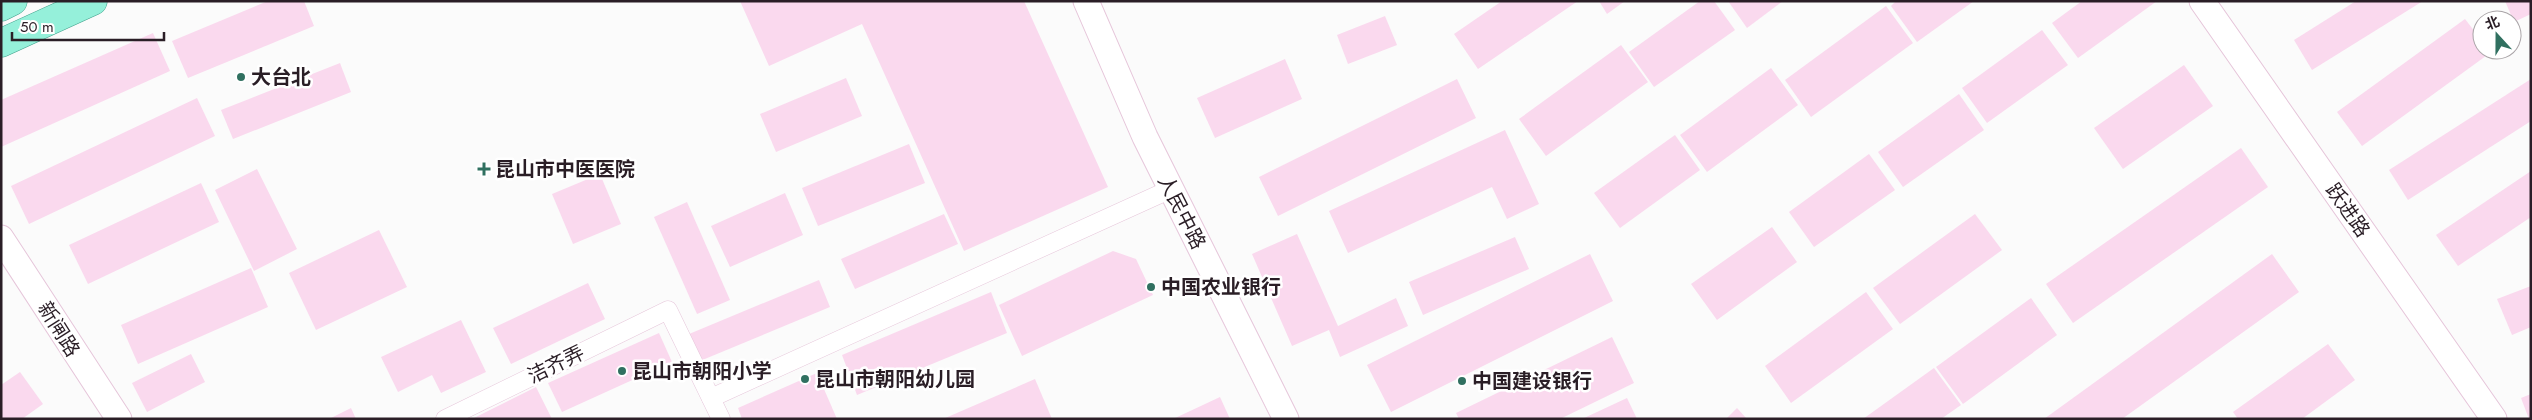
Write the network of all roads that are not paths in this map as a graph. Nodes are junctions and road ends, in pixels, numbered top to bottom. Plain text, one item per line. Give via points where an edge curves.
1 (13, 1) edge
2 (93, 1) edge
3 (1086, 1) edge
4 (2202, 1) edge
5 (1, 6) edge
6 (1, 43) edge
7 (1171, 189) junction
8 (1, 238) edge
9 (711, 398) junction
10 (119, 419) edge
11 (445, 419) edge
12 (721, 419) edge
13 (1286, 419) edge
14 (2494, 419) edge

1 - 5 main road
2 - 6 main road
3 - 7 street, 人民中路
4 - 14 street, 跃进路
7 - 9 street
7 - 13 street, 人民中路
8 - 10 street, 新闸路
9 - 11 street, 洁齐弄 via 668,310
9 - 12 street

